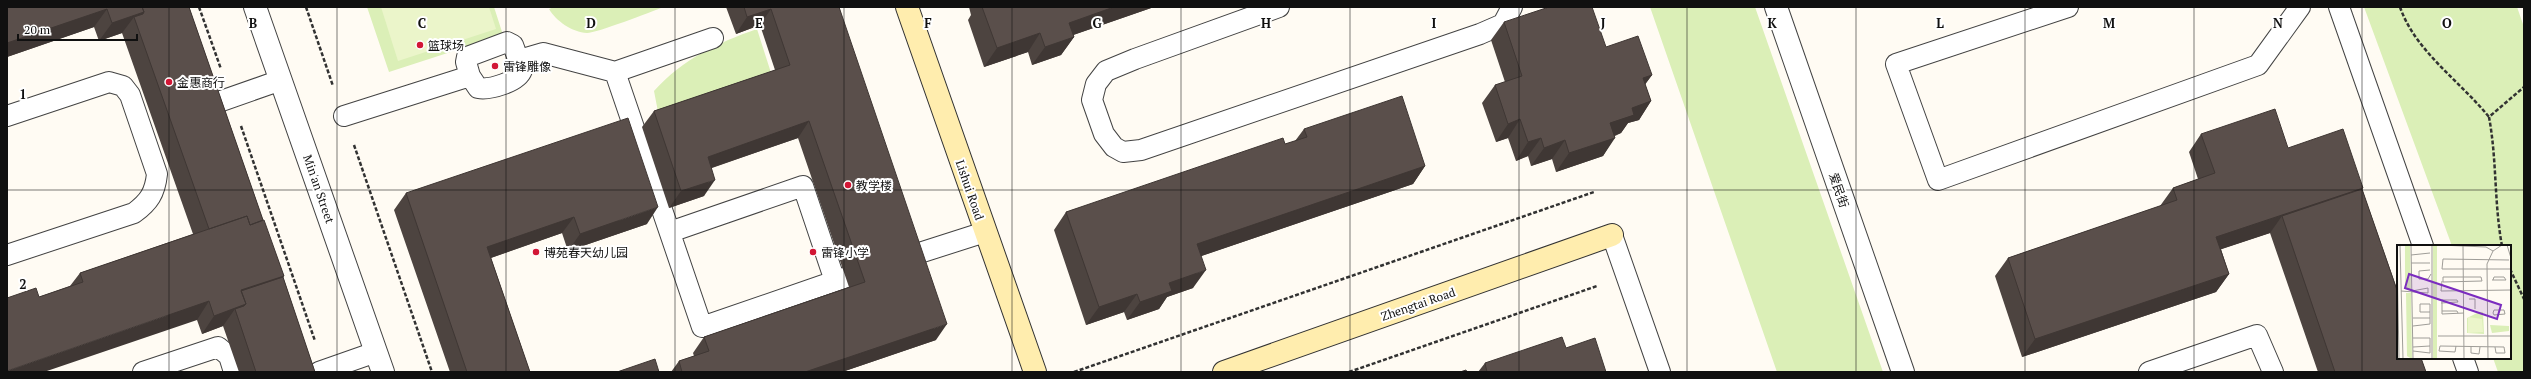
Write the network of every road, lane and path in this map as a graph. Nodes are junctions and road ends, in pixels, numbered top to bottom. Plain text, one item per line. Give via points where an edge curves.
1 (199, 7) edge
2 (255, 7) edge
3 (306, 7) edge
4 (907, 7) edge
5 (1279, 7) edge
6 (1512, 7) edge
7 (1776, 7) edge
8 (2068, 7) edge
9 (2300, 7) edge
10 (2339, 7) edge
11 (2400, 7) edge
12 (713, 38) dead end
13 (519, 60) junction
14 (615, 72) junction
15 (470, 76) junction
16 (281, 80) junction
17 (2524, 87) edge
18 (231, 98) junction
19 (207, 106) edge
20 (7, 116) edge
21 (344, 116) junction
22 (2489, 117) junction
23 (1594, 192) dead end
24 (670, 232) junction
25 (985, 232) junction
26 (1612, 235) joint
27 (2423, 245) edge
28 (2502, 245) edge
29 (7, 255) edge
30 (910, 256) edge
31 (2511, 271) edge
32 (1626, 276) junction
33 (2524, 300) edge
34 (2463, 359) edge
35 (380, 362) edge
36 (322, 371) edge
37 (143, 372) edge
38 (234, 372) edge
39 (432, 372) edge
40 (1035, 372) edge
41 (1074, 372) edge
42 (1224, 372) edge
43 (1349, 372) edge
44 (1660, 372) edge
45 (1903, 372) edge
46 (2149, 372) edge
47 (2273, 372) edge
48 (2468, 372) edge

1 - 18 path
2 - 16 street, Min'an Street
3 - 21 path
4 - 25 street, Lishui Road
5 - 6 lane via 1106,71 1096,84 1092,100 1104,134 1123,152 1141,150 1480,34 1503,24
7 - 45 street, 爱民街
8 - 9 lane via 1896,64 1938,180 2258,65
10 - 27 lane
11 - 22 path via 2419,42
12 - 14 lane
13 - 14 lane via 543,53
13 - 15 lane via 522,70 517,78 485,89 478,88
13 - 15 lane via 513,45 507,42 467,56
14 - 24 lane
15 - 21 lane
16 - 18 lane
16 - 35 street, Min'an Street
17 - 22 path
18 - 19 lane
18 - 36 path
20 - 29 lane via 109,82 123,86 148,127 157,174 156,188 148,202 134,213
21 - 39 path
22 - 28 path via 2494,145 2496,214
23 - 41 path
24 - 24 lane via 702,327 839,279 803,186
25 - 30 lane
25 - 40 street, Lishui Road
26 - 32 lane
26 - 42 street, Zhengtai Road
31 - 33 path
32 - 43 path
32 - 44 lane
34 - 48 lane
35 - 36 lane
37 - 38 lane via 218,347 229,356
46 - 47 lane via 2257,335

